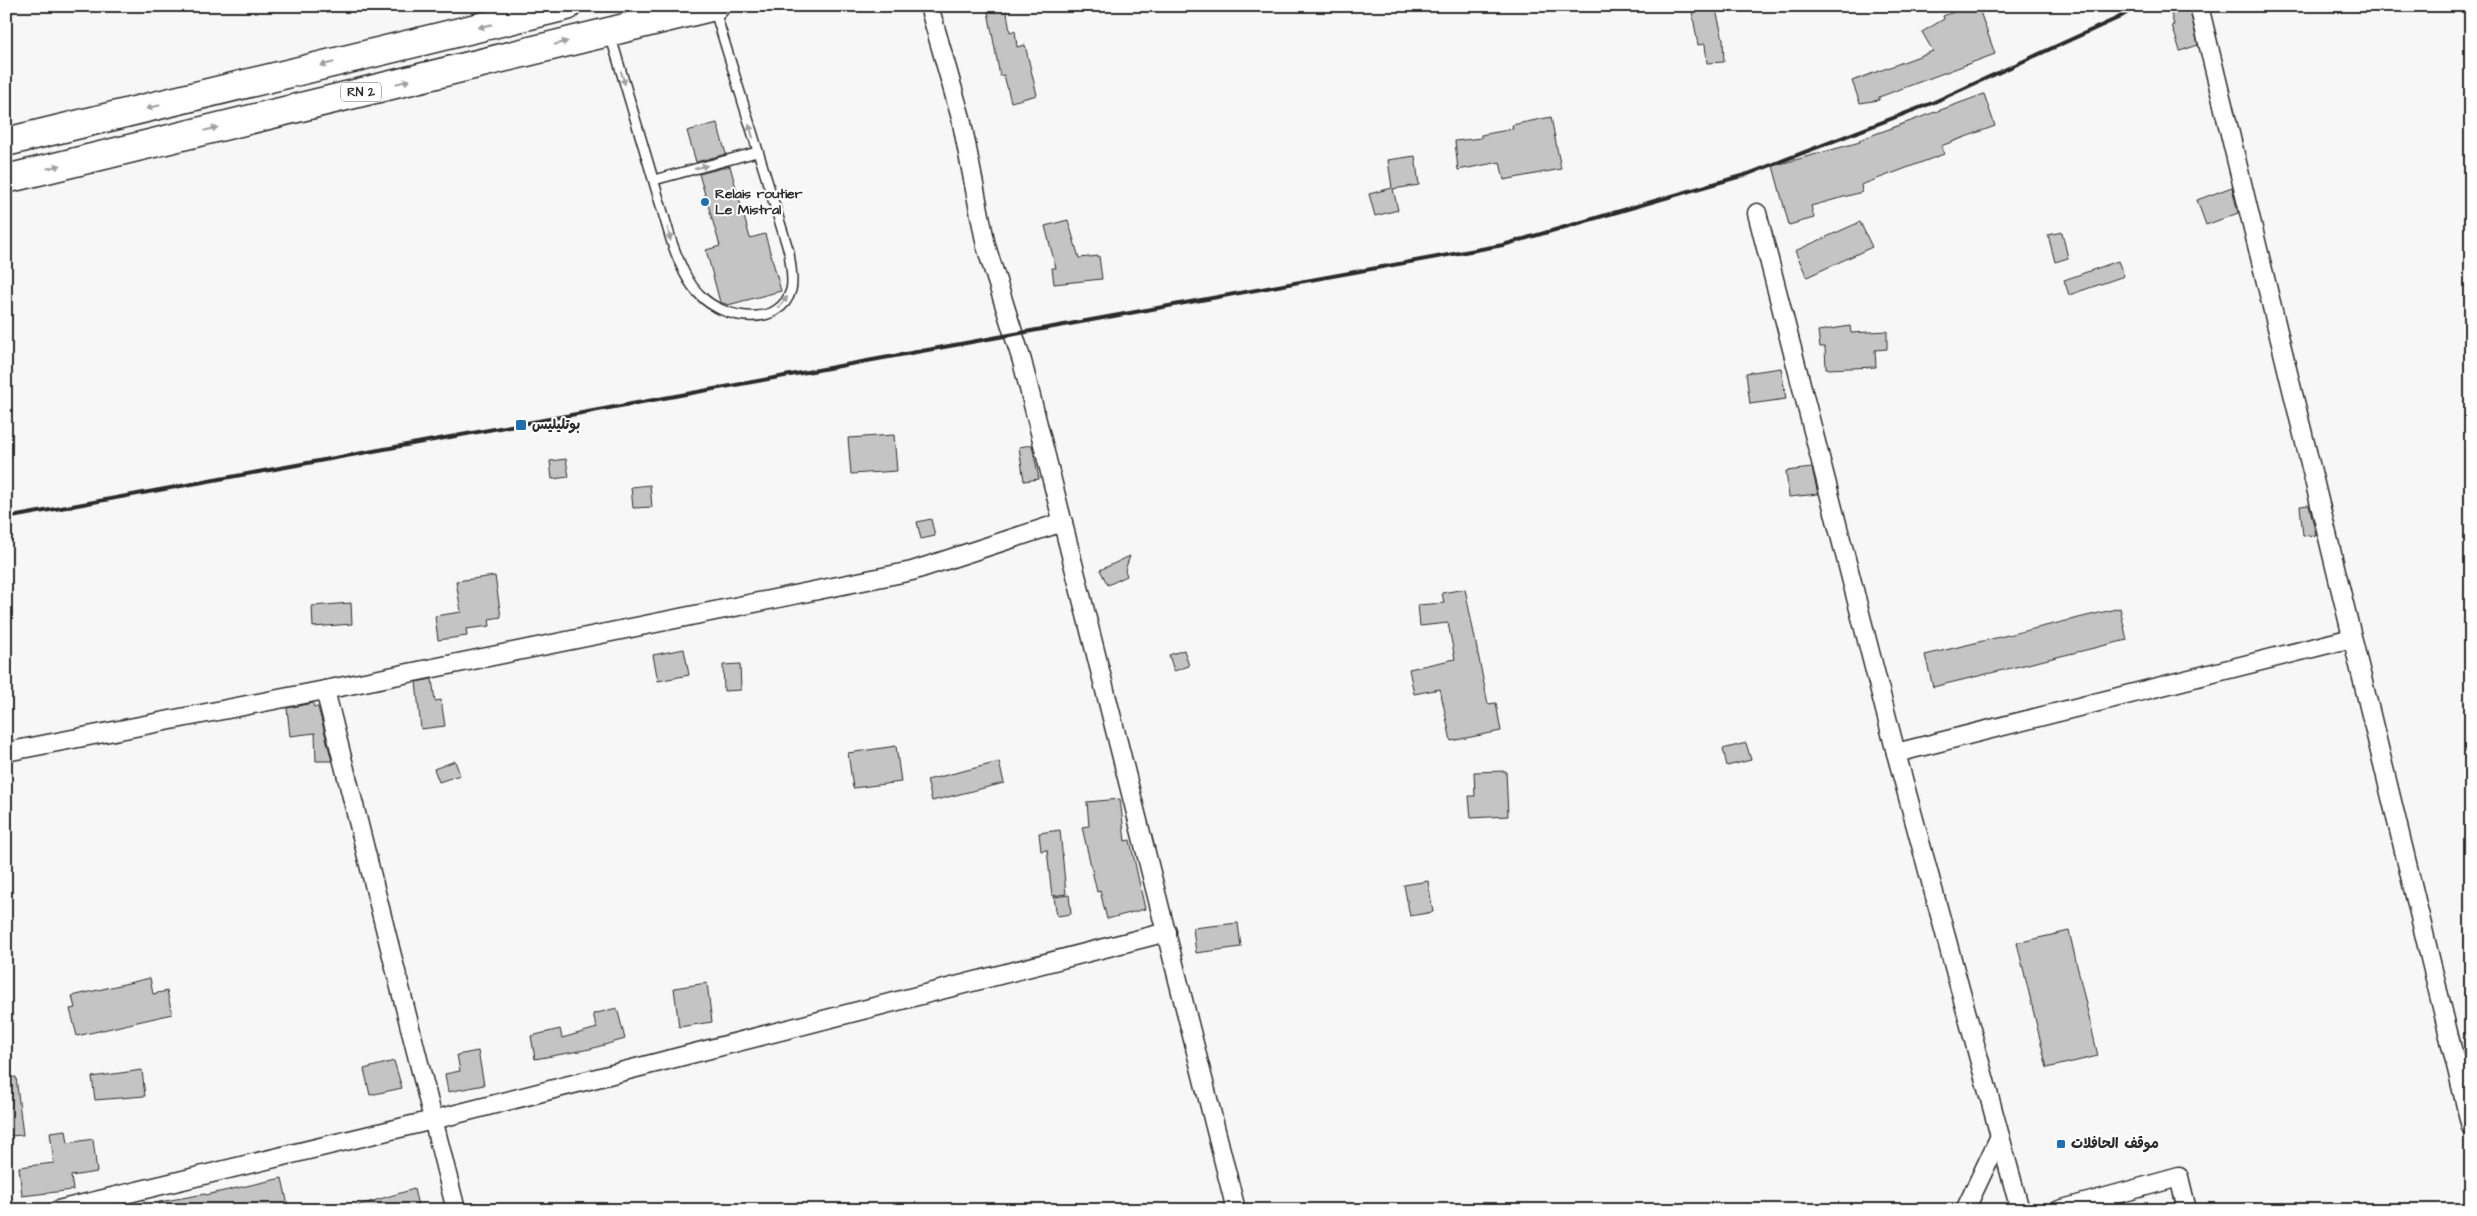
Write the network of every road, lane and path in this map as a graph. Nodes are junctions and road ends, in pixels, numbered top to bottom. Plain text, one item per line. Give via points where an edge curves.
1 (567, 6) edge
2 (714, 6) edge
3 (929, 6) edge
4 (2199, 6) edge
5 (609, 32) junction
6 (6, 142) edge
7 (757, 152) junction
8 (6, 179) edge
9 (654, 180) junction
10 (1757, 213) dead end
11 (1063, 522) junction
12 (2352, 638) junction
13 (325, 690) junction
14 (6, 752) edge
15 (1896, 753) junction
16 (1167, 932) junction
17 (433, 1120) junction
18 (2471, 1127) edge
19 (2000, 1136) junction
20 (83, 1207) edge
21 (58, 1210) edge
22 (456, 1210) edge
23 (1236, 1210) edge
24 (1965, 1210) edge
25 (2020, 1210) edge
26 (2059, 1210) edge
27 (2187, 1210) edge

1 -> 6 highway
2 - 5 highway, RN 2
7 -> 2 lane
3 - 11 street via 961,118 986,246 1022,361
4 - 12 street
8 -> 5 highway, RN 2
5 -> 9 lane
9 -> 7 lane
9 -> 7 lane via 684,273 701,297 742,317 767,315 783,306 792,289 789,252
10 - 15 street
11 - 13 street via 912,571
11 - 16 street
12 - 15 street
12 - 18 street
13 - 14 street
13 - 17 street
15 - 19 street
16 - 17 street
16 - 23 street
17 - 20 street
17 - 22 street
19 - 24 street
19 - 25 street
20 - 21 street
26 - 27 street via 2179,1177

